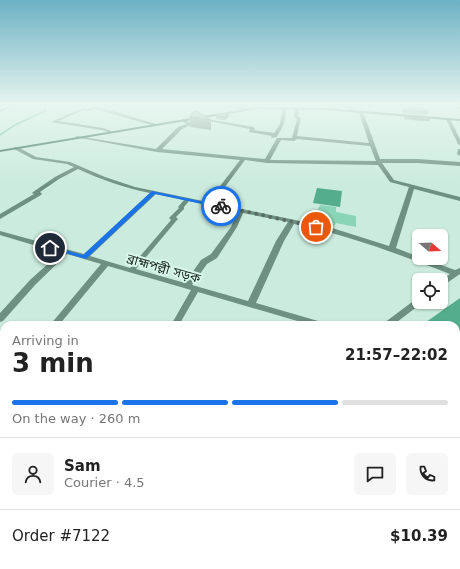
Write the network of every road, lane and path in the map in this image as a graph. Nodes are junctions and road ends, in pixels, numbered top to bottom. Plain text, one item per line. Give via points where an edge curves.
1 (106, 133) edge
2 (175, 133) edge
3 (260, 133) edge
4 (277, 133) edge
5 (296, 133) edge
6 (368, 133) edge
7 (455, 133) edge
8 (275, 135) junction
9 (295, 137) junction
10 (77, 138) junction
11 (279, 139) junction
12 (460, 144) edge
13 (372, 145) junction
14 (16, 148) junction
15 (460, 150) edge
16 (0, 151) edge
17 (157, 151) junction
18 (460, 154) edge
19 (243, 159) junction
20 (267, 161) junction
21 (379, 162) junction
22 (460, 164) edge
23 (79, 167) junction
24 (412, 187) junction
25 (154, 192) junction
26 (460, 199) edge
27 (187, 200) junction
28 (209, 204) junction
29 (241, 210) junction
30 (0, 217) edge
31 (292, 221) junction
32 (0, 233) edge
33 (392, 250) junction
34 (65, 252) junction
35 (84, 258) junction
36 (106, 264) junction
37 (131, 271) junction
38 (458, 272) edge
39 (448, 279) edge
40 (191, 288) junction
41 (251, 304) junction
42 (412, 306) edge
43 (0, 319) edge
44 (57, 321) edge
45 (176, 321) edge
46 (308, 321) edge
47 (392, 321) edge

1 - 10 main road
2 - 17 street
3 - 8 street
4 - 8 street
5 - 9 street
6 - 13 street
7 - 12 street
8 - 11 street via 273,137
9 - 11 street via 294,140
9 - 13 street
10 - 14 main road
10 - 17 street
11 - 20 street
13 - 21 street
14 - 16 main road
14 - 23 street via 35,158
15 - 18 street
17 - 19 street
19 - 20 street
19 - 28 street
20 - 21 street
21 - 22 street
21 - 24 street via 392,181
23 - 25 street via 103,178
23 - 30 street via 57,178 35,193 39,194
24 - 26 street
24 - 33 street
25 - 27 street
25 - 35 street
27 - 28 street
27 - 37 street via 172,218 175,219
28 - 29 street
29 - 31 street
29 - 40 street via 234,227 214,256 204,262
31 - 33 street via 328,229
31 - 41 street
32 - 34 street, ব্রাহ্মপল্লী সড়ক
33 - 38 street
34 - 35 street, ব্রাহ্মপল্লী সড়ক
34 - 43 street via 33,282
35 - 36 street, ব্রাহ্মপল্লী সড়ক
36 - 37 street, ব্রাহ্মপল্লী সড়ক
36 - 44 street
37 - 40 street, ব্রাহ্মপল্লী সড়ক
38 - 39 street
40 - 41 street, ব্রাহ্মপল্লী সড়ক
40 - 45 street
41 - 46 street, ব্রাহ্মপল্লী সড়ক
42 - 47 street

